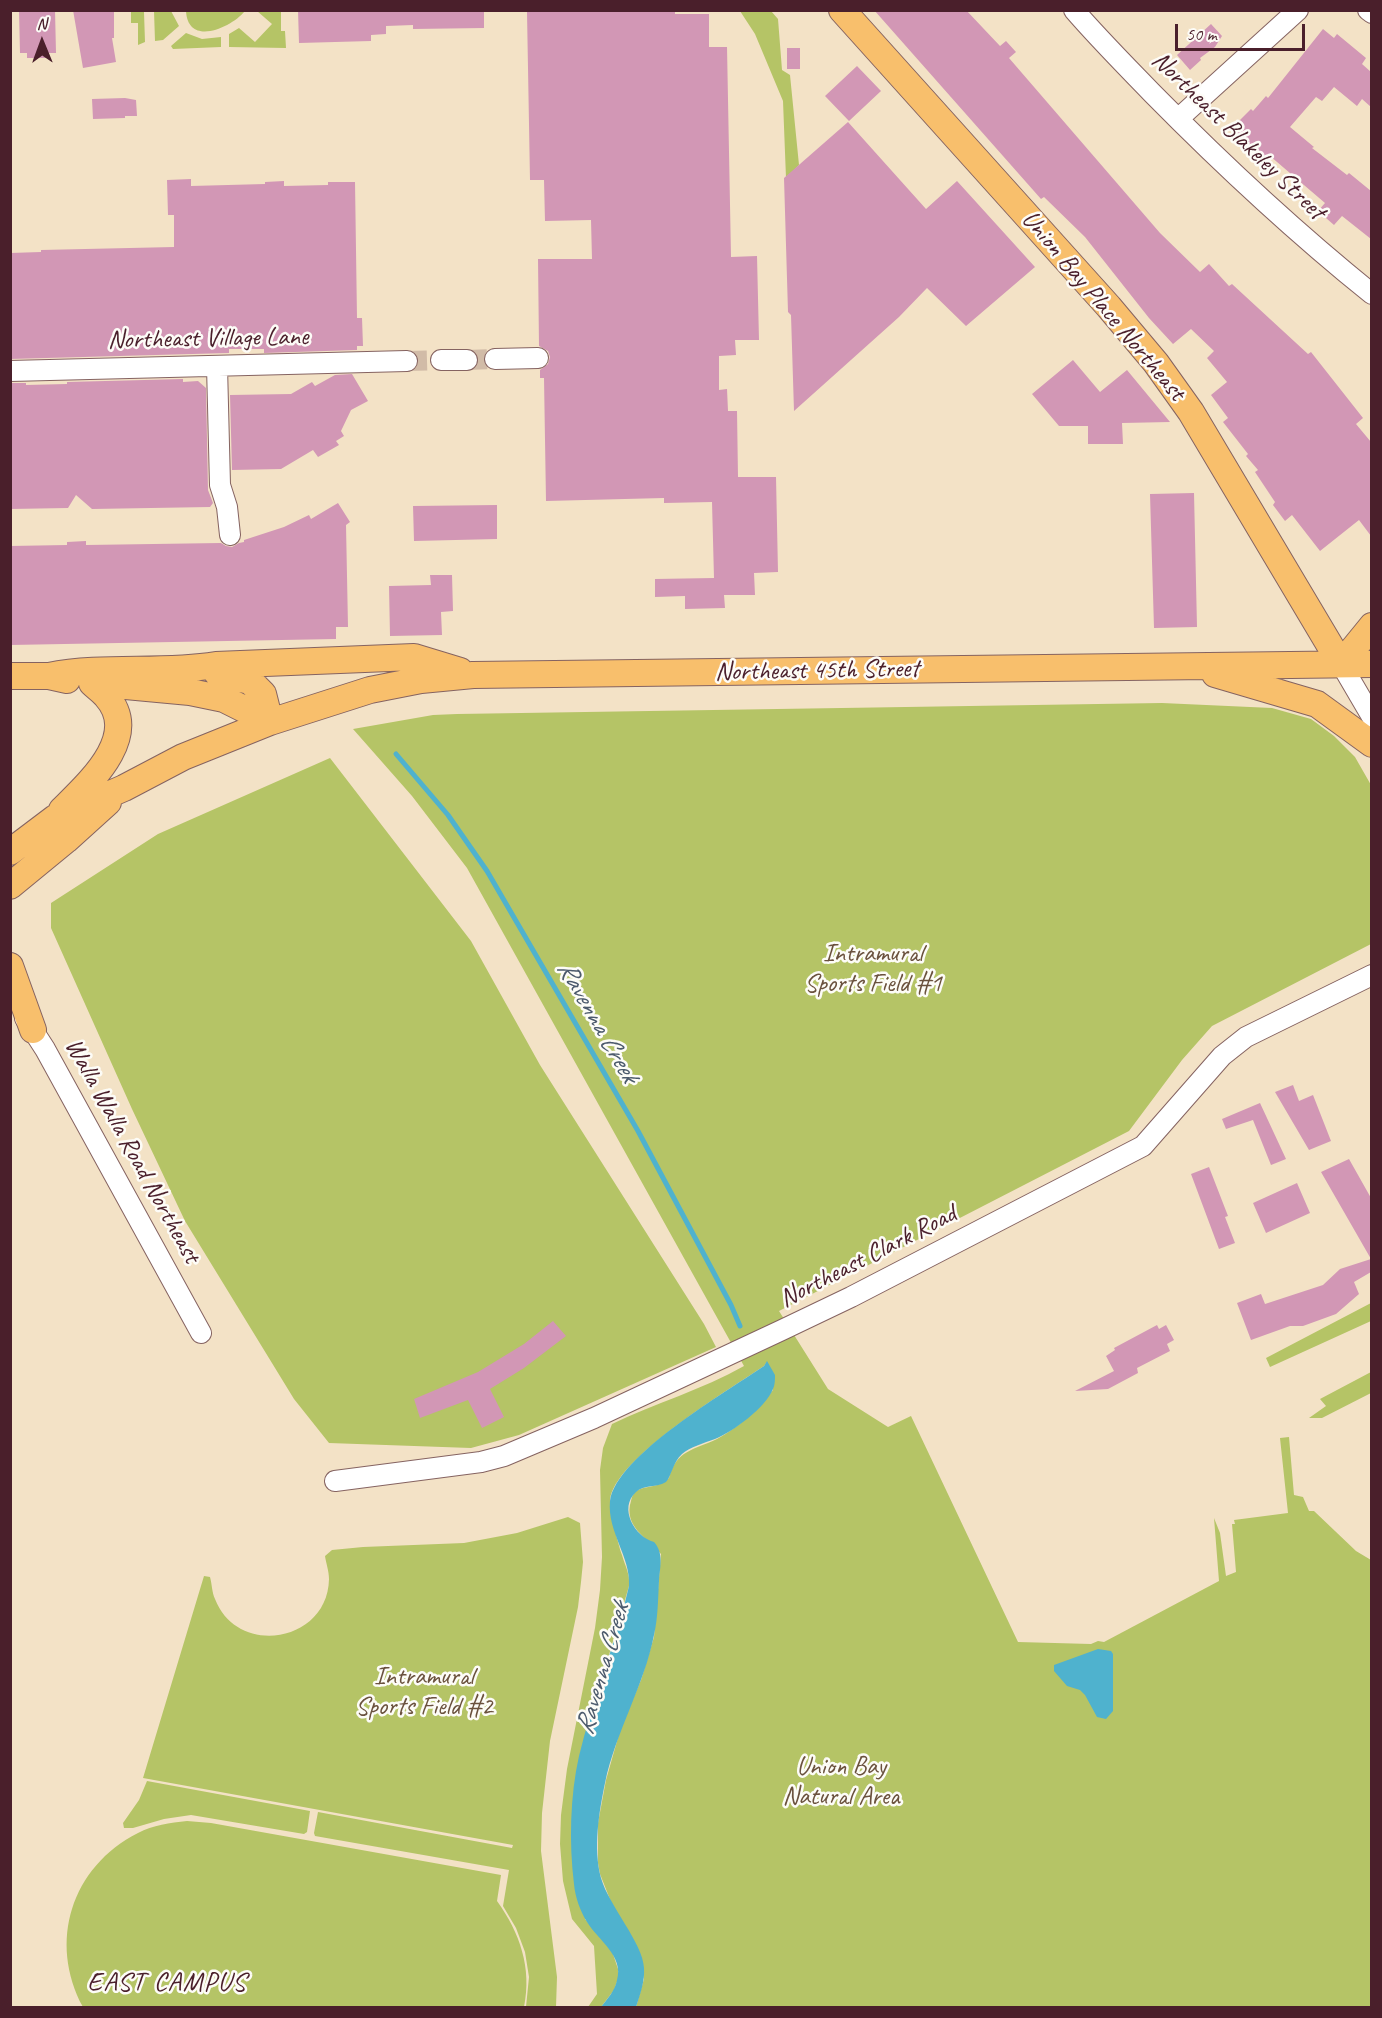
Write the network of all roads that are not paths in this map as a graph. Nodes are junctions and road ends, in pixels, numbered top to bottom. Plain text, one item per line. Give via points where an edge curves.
1 (842, 10) edge
2 (1074, 10) edge
3 (1299, 10) edge
4 (1178, 119) junction
5 (1371, 294) edge
6 (538, 358) dead end
7 (495, 359) tunnel mouth
8 (441, 360) tunnel mouth
9 (467, 360) tunnel mouth
10 (407, 361) tunnel mouth
11 (217, 366) junction
12 (10, 371) edge
13 (230, 536) dead end
14 (1371, 626) edge
15 (1341, 664) junction
16 (1371, 664) edge
17 (1186, 666) junction
18 (473, 675) junction
19 (10, 676) edge
20 (49, 676) junction
21 (190, 680) junction
22 (92, 683) junction
23 (1371, 717) edge
24 (270, 722) junction
25 (1371, 744) edge
26 (124, 788) junction
27 (55, 818) junction
28 (10, 852) edge
29 (11, 887) edge
30 (10, 966) edge
31 (1371, 975) edge
32 (10, 1000) edge
33 (33, 1030) junction
34 (201, 1333) dead end
35 (335, 1481) dead end

1 - 15 main road, Union Bay Place Northeast via 1150,356 1191,412
2 - 4 street, Northeast Blakeley Street
3 - 4 street
4 - 5 street, Northeast Blakeley Street via 1274,211
6 - 7 street
8 - 9 street
10 - 11 street, Northeast Village Lane
11 - 12 street, Northeast Village Lane
11 - 13 street via 220,485
14 - 15 main road
15 - 16 main road, Northeast 45th Street
15 - 17 main road, Northeast 45th Street
15 - 23 street
17 - 18 main road, Northeast 45th Street
17 - 25 main road via 1317,704
18 - 21 main road via 414,657 216,665
18 - 24 main road, Northeast 45th Street via 370,690
19 - 20 main road
20 - 21 main road via 73,671
20 - 22 main road
21 - 22 main road
21 - 24 main road
22 - 27 main road via 107,696 115,711 116,741 102,767
24 - 26 main road, Northeast 45th Street via 183,757
26 - 27 main road
26 - 29 main road
27 - 28 main road
30 - 33 main road
31 - 35 street, Northeast Clark Road via 1246,1037 1222,1056 1143,1146 782,1330 504,1456
32 - 33 street, Walla Walla Road Northeast
33 - 34 street, Walla Walla Road Northeast

